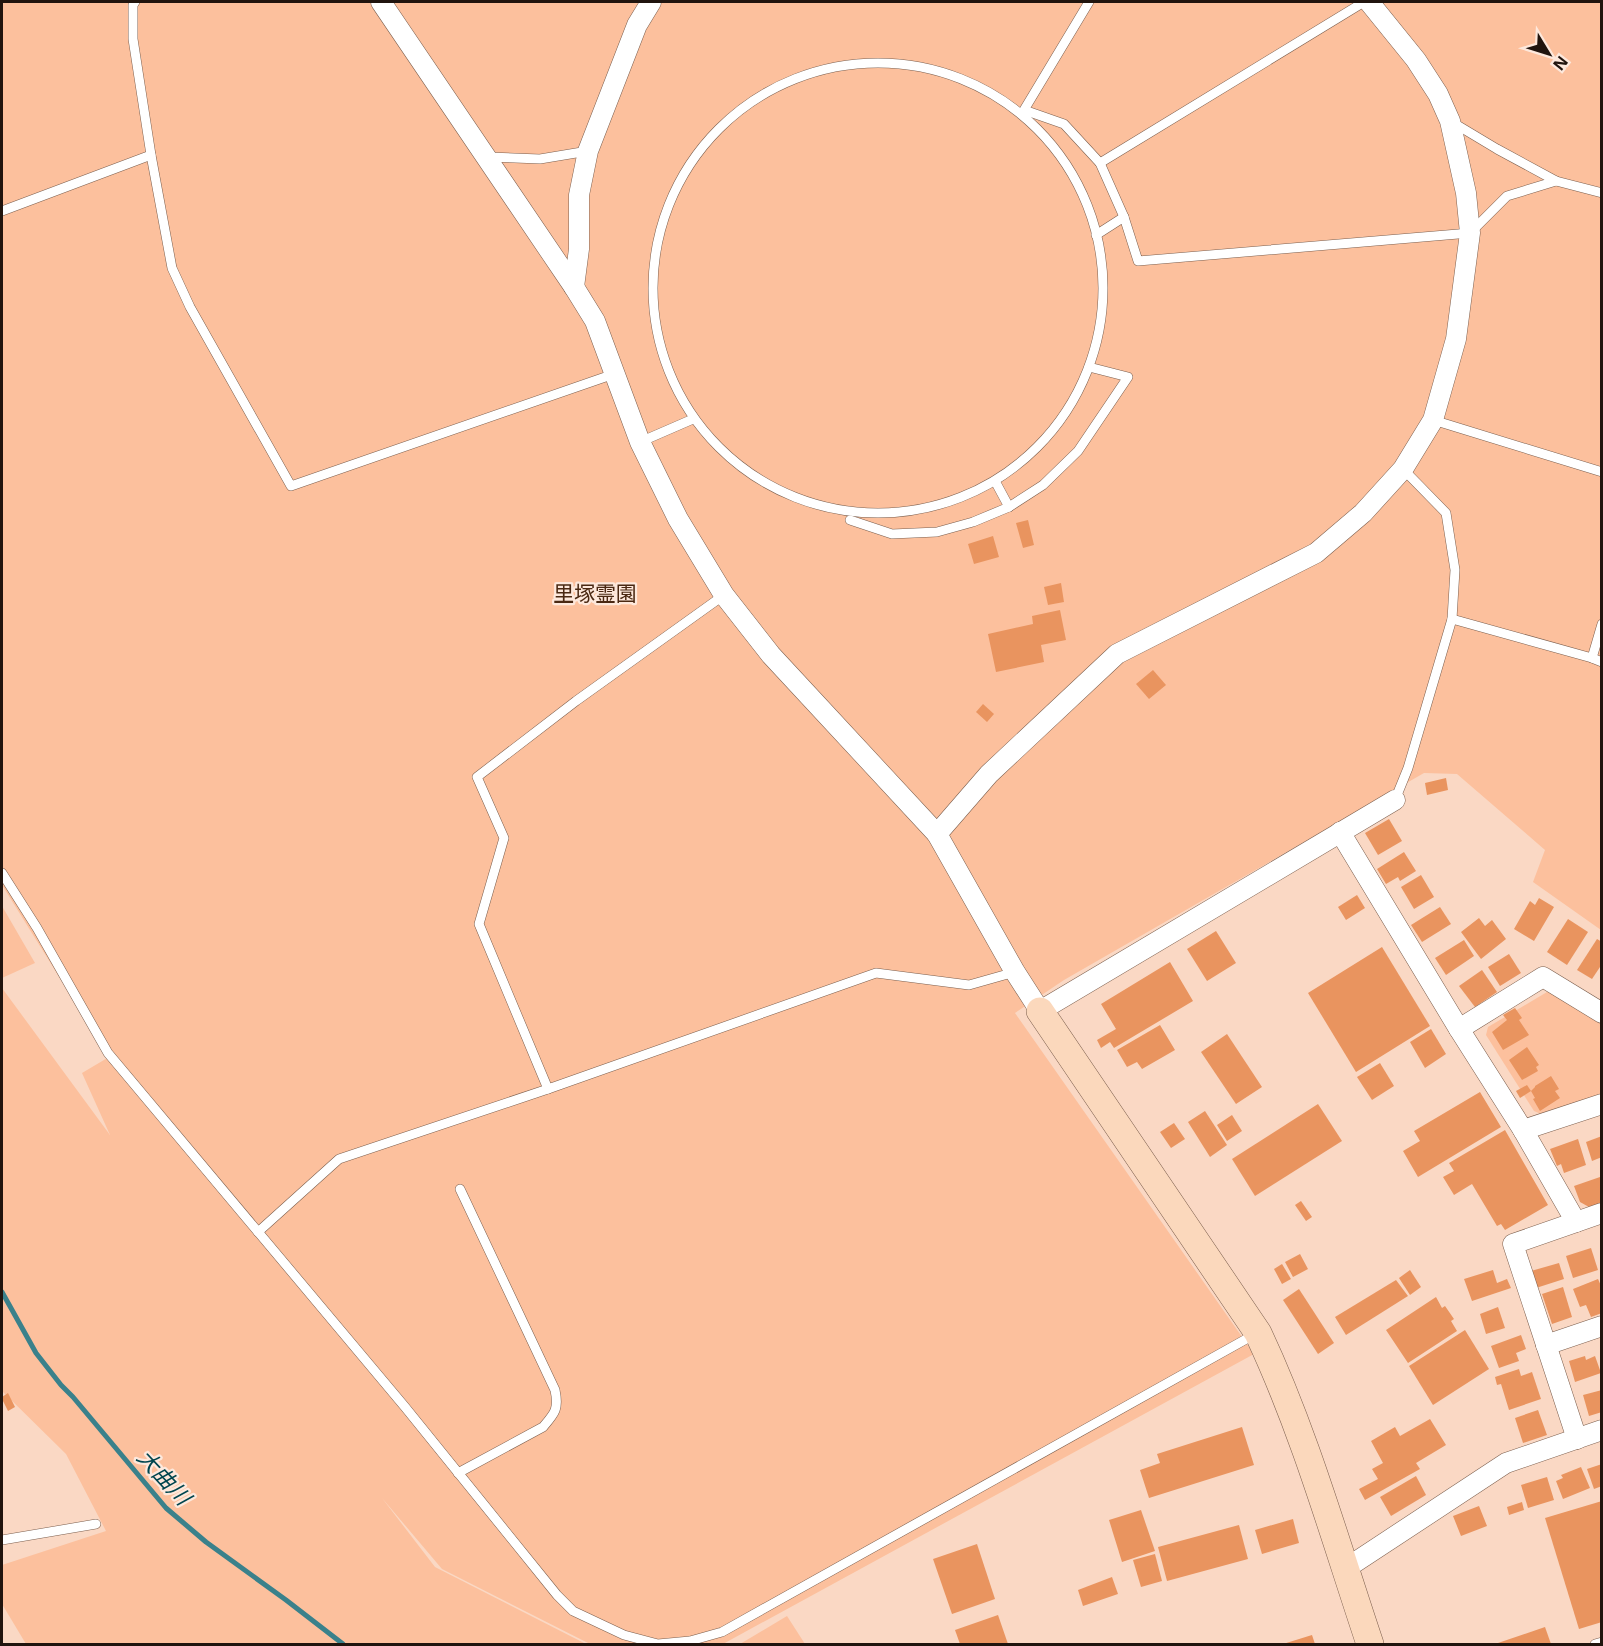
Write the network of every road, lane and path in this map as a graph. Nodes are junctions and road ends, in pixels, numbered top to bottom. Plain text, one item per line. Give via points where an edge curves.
1 (135, 2) edge
2 (381, 2) edge
3 (651, 2) edge
4 (1089, 2) edge
5 (1366, 2) edge
6 (1024, 110) junction
7 (1450, 121) junction
8 (588, 151) junction
9 (152, 155) junction
10 (487, 157) junction
11 (1100, 163) junction
12 (1556, 181) junction
13 (1602, 193) edge
14 (2, 211) edge
15 (1124, 217) junction
16 (1470, 233) junction
17 (1096, 235) junction
18 (574, 287) junction
19 (1089, 367) junction
20 (614, 374) junction
21 (693, 418) junction
22 (1433, 420) junction
23 (640, 442) junction
24 (1403, 470) junction
25 (1602, 472) edge
26 (995, 481) junction
27 (1009, 507) junction
28 (847, 519) junction
29 (724, 595) junction
30 (1452, 619) junction
31 (1602, 624) edge
32 (1592, 657) junction
33 (1602, 662) edge
34 (1395, 800) joint
35 (1340, 832) junction
36 (937, 834) junction
37 (2, 873) edge
38 (1015, 972) junction
39 (1040, 1011) junction
40 (1602, 1013) edge
41 (1459, 1029) junction
42 (548, 1089) junction
43 (1602, 1104) edge
44 (1523, 1130) junction
45 (460, 1189) dead end
46 (1602, 1213) edge
47 (1576, 1222) junction
48 (258, 1232) junction
49 (1602, 1326) edge
50 (1258, 1333) junction
51 (1546, 1345) junction
52 (1602, 1430) edge
53 (1577, 1439) junction
54 (458, 1473) junction
55 (96, 1524) dead end
56 (2, 1540) edge
57 (1345, 1569) junction
58 (1370, 1644) edge

1 - 9 lane via 134,39
2 - 10 street
3 - 8 street via 637,25
4 - 6 lane
5 - 7 street via 1416,60 1438,93
5 - 11 lane
6 - 11 lane via 1064,124
6 - 17 lane via 1071,171
6 - 21 lane via 994,88 950,67 869,59 794,79 728,120 684,170 657,236 654,308 672,374
7 - 12 lane
7 - 16 street via 1466,193
8 - 10 lane via 540,159
8 - 18 street via 579,195
9 - 14 lane
9 - 20 lane via 172,268 190,308 291,486
10 - 18 street
11 - 15 lane
12 - 13 lane
12 - 16 lane via 1508,196
15 - 16 lane via 1138,261
15 - 17 lane
16 - 22 street via 1456,339
17 - 19 lane via 1102,291 1099,328
18 - 20 street via 595,321
19 - 26 lane via 1058,423
19 - 27 lane via 1128,377 1077,451 1043,485
20 - 23 street
21 - 23 lane
21 - 28 lane via 722,454 752,480 801,505
22 - 24 street
22 - 25 lane
23 - 29 street via 678,519
24 - 30 lane via 1446,513 1455,570
24 - 36 street via 1363,513 1316,553 1117,654 989,774
26 - 27 lane
26 - 28 lane via 928,507
27 - 28 lane via 937,532 892,534
29 - 36 street via 771,655
29 - 42 lane via 477,777 504,838 479,924
30 - 32 lane
30 - 34 lane
31 - 32 lane
32 - 33 lane
34 - 35 street
35 - 39 street
35 - 41 street
36 - 38 street
37 - 48 lane via 108,1053
38 - 39 street
38 - 42 lane via 969,985 876,973
39 - 50 street
40 - 41 street via 1543,977
41 - 44 street
42 - 48 lane via 339,1159
43 - 44 street
44 - 47 street
45 - 54 lane via 558,1403 543,1427
46 - 47 street
47 - 51 street via 1513,1244
48 - 54 lane
49 - 51 street
50 - 54 lane via 722,1632 690,1641 658,1644 624,1635 573,1611
50 - 57 street via 1298,1427
51 - 53 street
52 - 53 street
53 - 57 street via 1506,1462
55 - 56 lane
57 - 58 street

